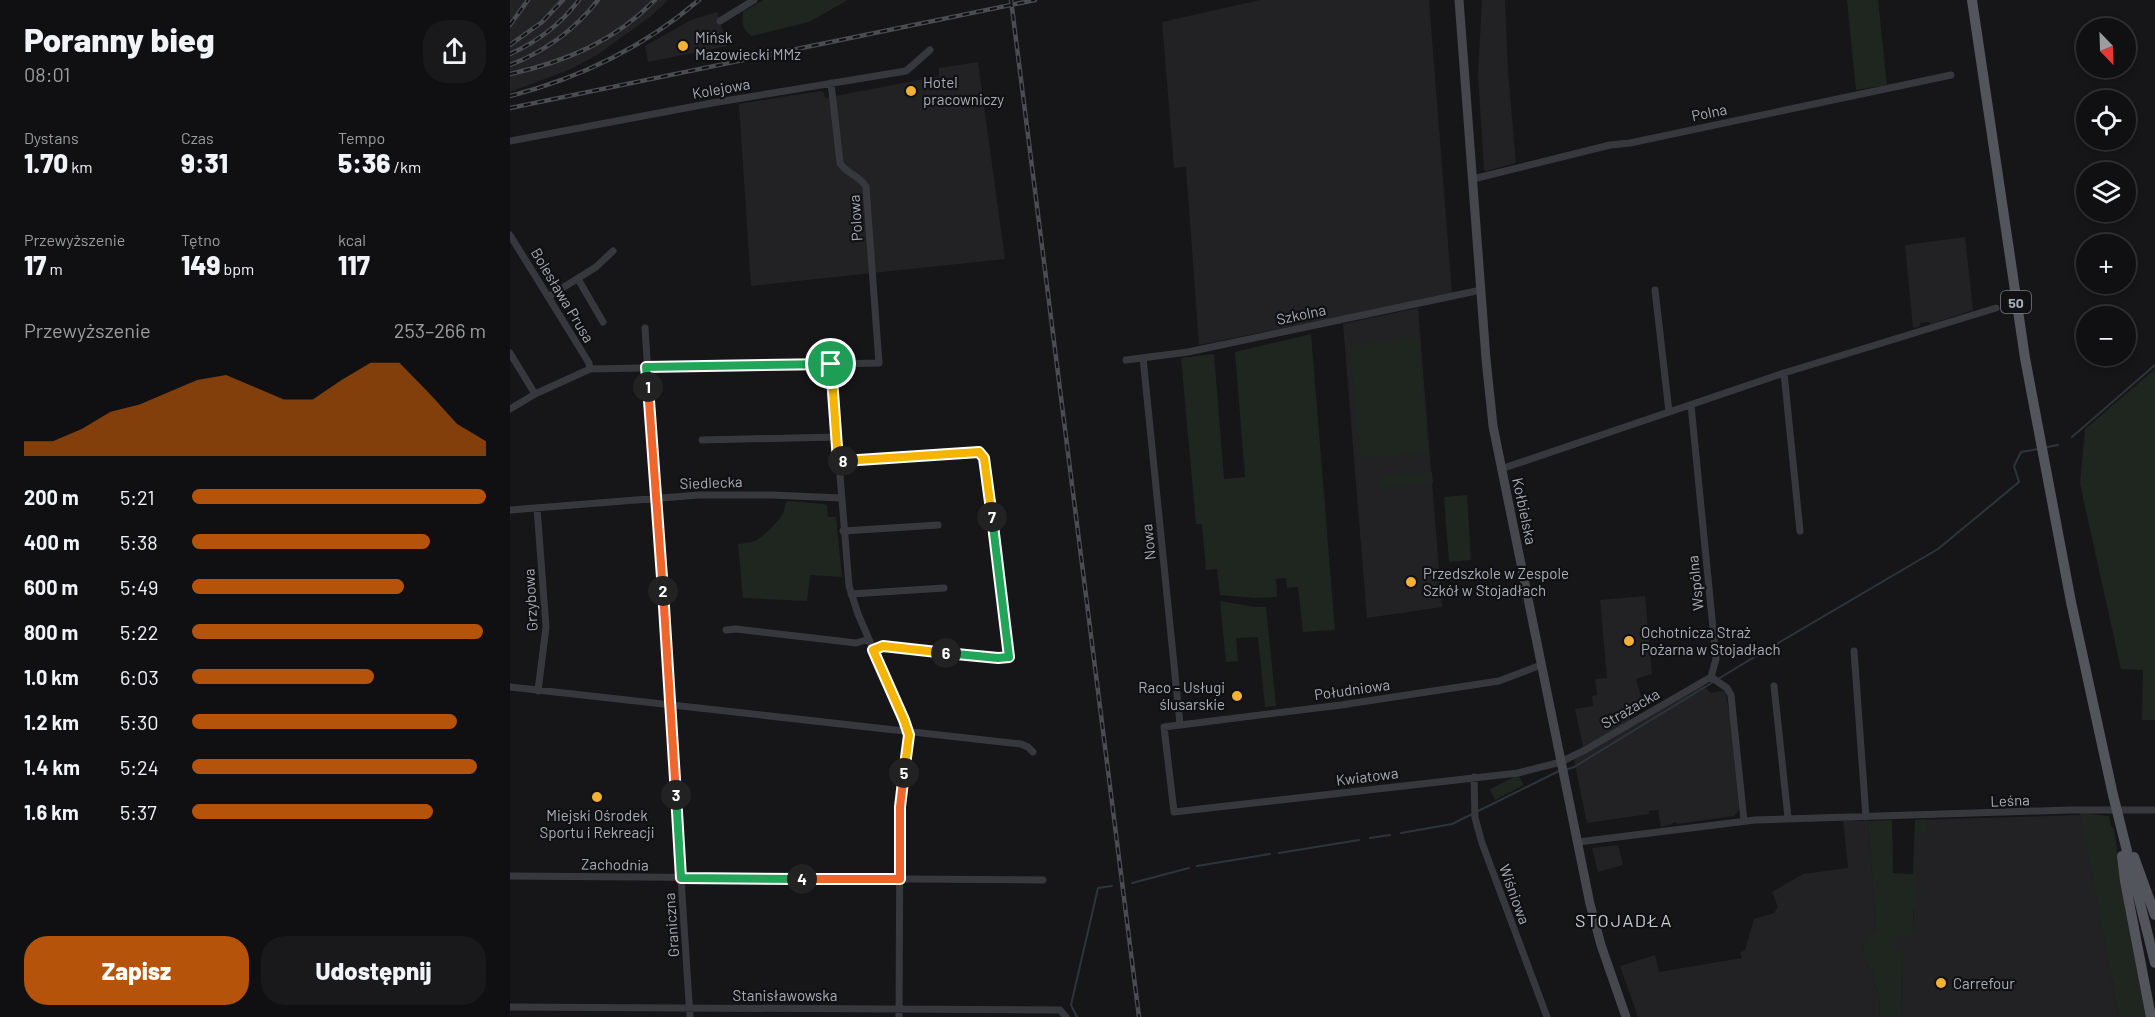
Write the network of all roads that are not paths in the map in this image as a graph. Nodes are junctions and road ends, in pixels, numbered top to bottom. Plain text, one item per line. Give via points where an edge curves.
1 (754, 0) edge
2 (1460, 0) edge
3 (1972, 0) edge
4 (720, 21) dead end
5 (930, 50) dead end
6 (1951, 75) dead end
7 (831, 83) junction
8 (510, 141) edge
9 (1473, 179) junction
10 (510, 235) edge
11 (613, 251) dead end
12 (578, 279) junction
13 (1481, 290) junction
14 (1655, 290) dead end
15 (548, 297) junction
16 (1996, 308) dead end
17 (603, 322) dead end
18 (645, 328) dead end
19 (510, 352) edge
20 (1143, 358) junction
21 (1126, 360) dead end
22 (831, 364) junction
23 (646, 367) junction
24 (590, 369) junction
25 (1784, 373) junction
26 (535, 394) junction
27 (1691, 405) junction
28 (510, 409) edge
29 (1669, 412) junction
30 (836, 437) junction
31 (702, 440) dead end
32 (838, 461) junction
33 (1501, 469) junction
34 (656, 498) junction
35 (841, 498) junction
36 (537, 508) junction
37 (510, 510) edge
38 (938, 525) dead end
39 (843, 531) junction
40 (1800, 531) dead end
41 (944, 588) dead end
42 (851, 594) junction
43 (726, 630) dead end
44 (869, 639) junction
45 (873, 650) junction
46 (1854, 651) dead end
47 (1541, 665) junction
48 (1714, 679) junction
49 (1774, 686) dead end
50 (510, 687) edge
51 (538, 691) junction
52 (670, 705) junction
53 (1180, 724) junction
54 (907, 731) junction
55 (1033, 752) dead end
56 (1562, 767) junction
57 (1474, 777) junction
58 (2155, 810) edge
59 (1174, 812) joint
60 (1866, 817) junction
61 (1788, 818) junction
62 (1744, 821) junction
63 (2121, 829) junction
64 (1578, 842) junction
65 (510, 876) edge
66 (681, 878) junction
67 (900, 879) junction
68 (1043, 880) dead end
69 (2155, 915) edge
70 (2155, 963) edge
71 (510, 1007) edge
72 (690, 1008) junction
73 (899, 1013) edge
74 (690, 1017) edge
75 (1066, 1017) edge
76 (1547, 1017) edge
77 (1626, 1017) edge
78 (2151, 1017) edge

1 - 4 street
2 - 9 street, Kołbielska
3 - 63 main road, 50 via 2025,358 2071,602
5 - 7 street, Kolejowa via 906,71
6 - 9 street, Polna via 1610,146
7 - 8 street, Kolejowa
7 - 22 street, Polowa via 840,163 866,187 879,363
9 - 13 street, Kołbielska
10 - 15 street, Bolesława Prusa
11 - 12 street
12 - 15 street
12 - 17 street
13 - 20 street, Szkolna
13 - 33 street, Kołbielska via 1488,383
14 - 29 street
15 - 24 street, Bolesława Prusa
16 - 25 street
18 - 23 street, Graniczna
19 - 26 street
20 - 21 street, Szkolna
20 - 53 street, Nowa
22 - 23 street
22 - 30 street
23 - 24 street
23 - 34 street, Graniczna
24 - 26 street
25 - 27 street
25 - 40 street
26 - 28 street
27 - 29 street
27 - 48 street, Wspólna via 1716,659
29 - 33 street
30 - 31 street
30 - 32 street
32 - 35 street
32 - 45 street via 976,451 984,458 1009,657 883,646
33 - 47 street, Kołbielska
34 - 35 street, Siedlecka via 721,494
34 - 36 street, Siedlecka
34 - 52 street, Graniczna
35 - 39 street
36 - 37 street, Siedlecka
36 - 51 street, Grzybowa via 546,627
38 - 39 street
39 - 42 street
41 - 42 street
42 - 44 street
43 - 44 street via 856,643
44 - 45 street
45 - 54 street
46 - 60 street
47 - 53 street, Południowa via 1499,681
47 - 56 street, Kołbielska
48 - 56 street, Strażacka via 1585,750
48 - 62 street via 1731,695
49 - 61 street
50 - 51 street
51 - 52 street
52 - 54 street
52 - 66 street, Graniczna
53 - 59 street, Południowa via 1164,727
54 - 55 street via 1022,744
54 - 67 street via 900,807
56 - 57 street, Kwiatowa
56 - 64 street, Kołbielska
57 - 59 street, Kwiatowa
57 - 76 street, Wiśniowa via 1475,818
58 - 60 street, Leśna
60 - 61 street, Leśna
61 - 62 street, Leśna
62 - 64 street, Leśna
63 - 69 main road
63 - 70 main road, 50
63 - 78 main road via 2125,881
64 - 77 street, Kołbielska via 1596,929
65 - 66 street, Zachodnia
66 - 67 street, Zachodnia
66 - 72 street, Graniczna
67 - 68 street, Zachodnia
67 - 73 street
71 - 72 street, Stanisławowska
72 - 73 street, Stanisławowska
72 - 74 street, Graniczna
73 - 75 street, Stanisławowska via 1060,1010

